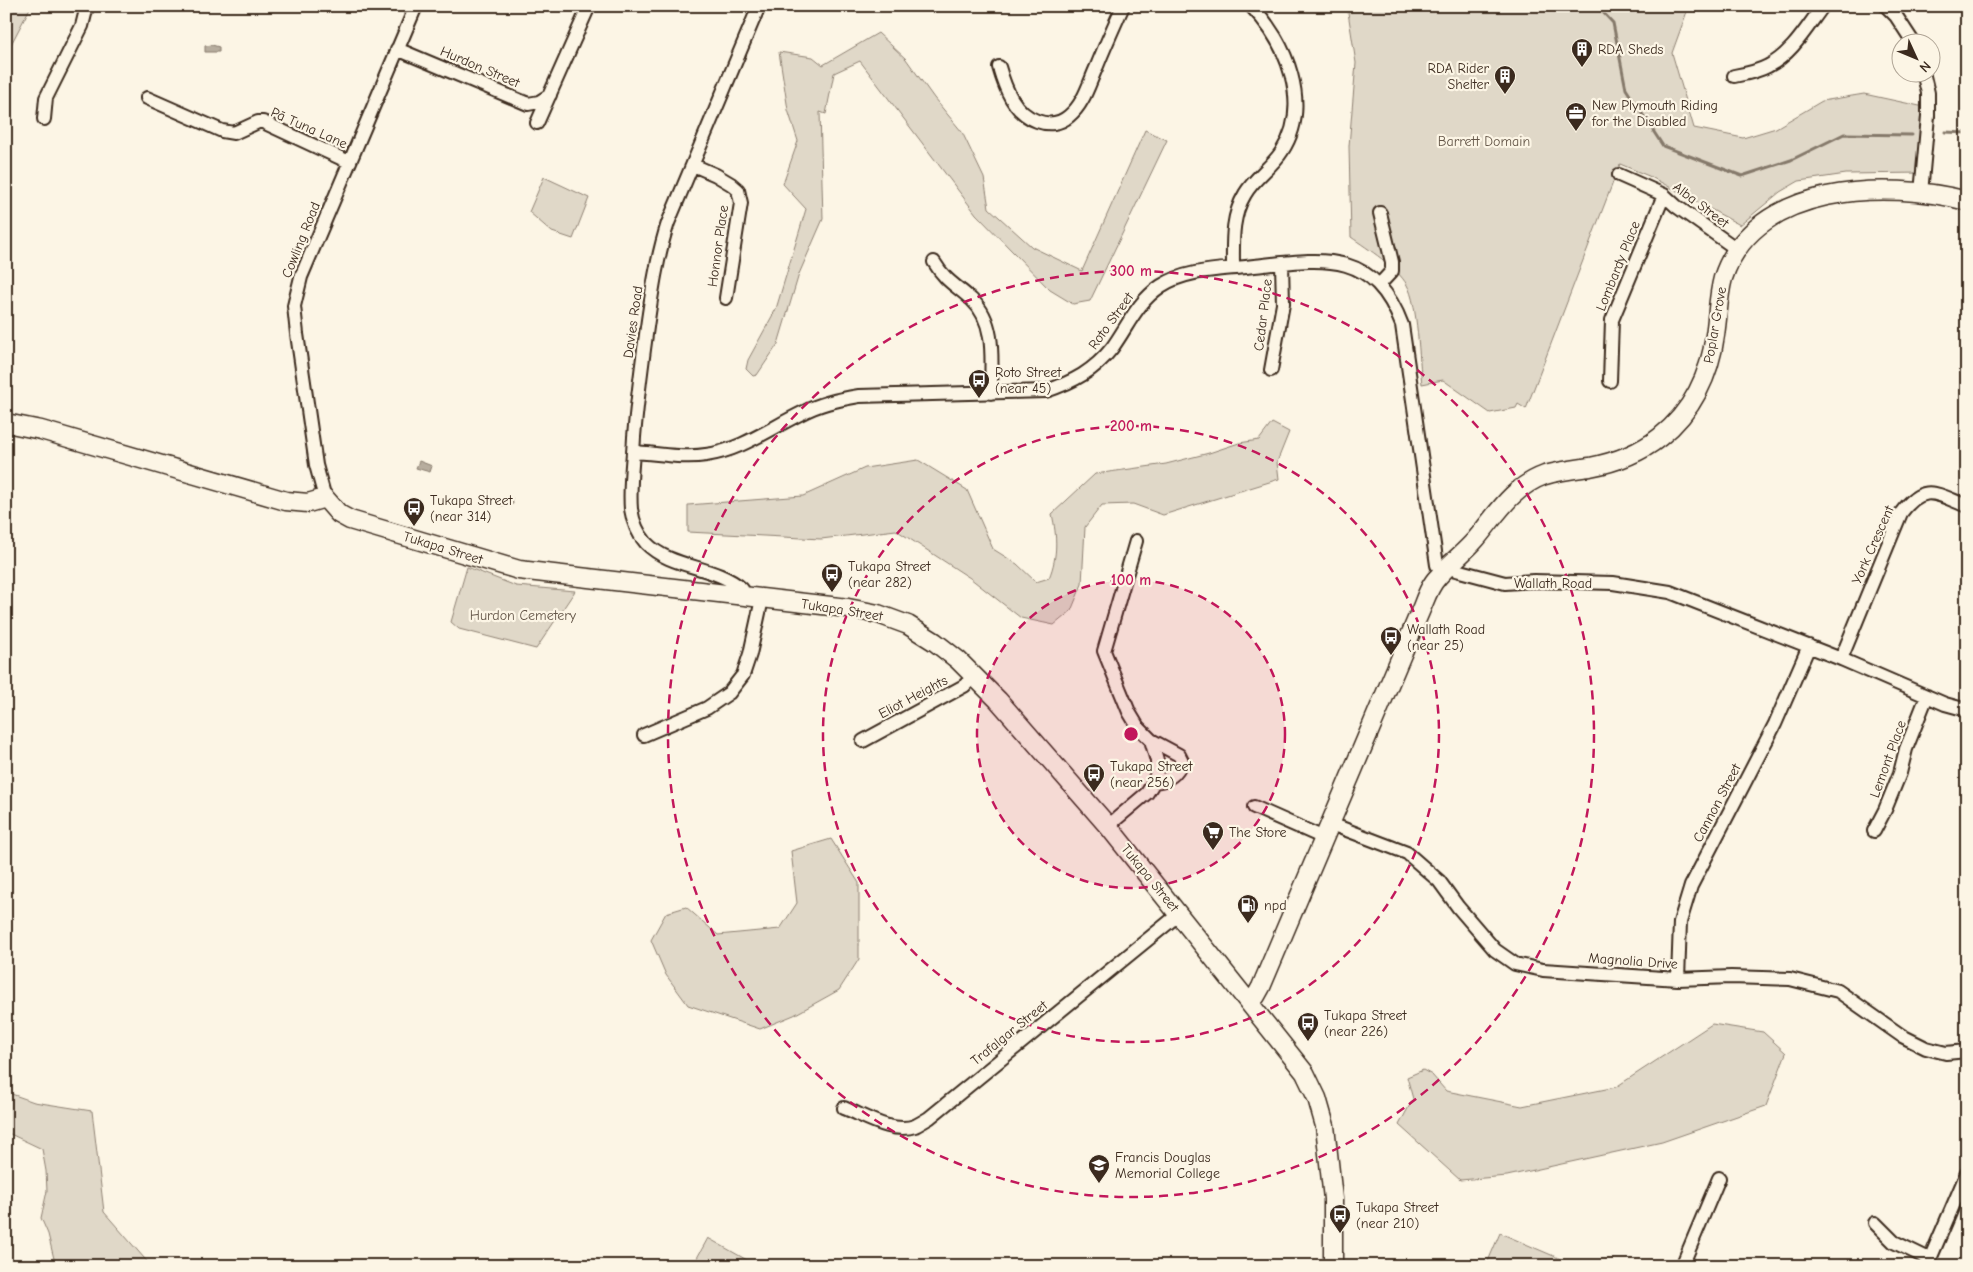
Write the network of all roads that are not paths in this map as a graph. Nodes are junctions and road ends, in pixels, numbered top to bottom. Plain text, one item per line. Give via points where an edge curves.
1 (87, 6) edge
2 (416, 6) edge
3 (589, 6) edge
4 (759, 6) edge
5 (1122, 6) edge
6 (1251, 6) edge
7 (1823, 6) edge
8 (1886, 6) edge
9 (1906, 32) edge
10 (397, 49) junction
11 (999, 67) dead end
12 (1734, 76) dead end
13 (1925, 82) edge
14 (550, 95) junction
15 (147, 98) dead end
16 (44, 119) dead end
17 (537, 123) dead end
18 (349, 162) junction
19 (693, 164) junction
20 (1618, 175) dead end
21 (1921, 193) junction
22 (1664, 195) junction
23 (1967, 201) edge
24 (1380, 213) dead end
25 (1738, 250) junction
26 (934, 262) dead end
27 (1282, 263) junction
28 (1233, 268) junction
29 (1379, 285) junction
30 (726, 298) dead end
31 (1272, 370) dead end
32 (1610, 381) dead end
33 (992, 393) junction
34 (6, 423) edge
35 (633, 452) junction
36 (325, 498) junction
37 (1967, 506) edge
38 (1136, 541) dead end
39 (1448, 568) junction
40 (740, 596) junction
41 (762, 599) junction
42 (1808, 646) junction
43 (1841, 659) junction
44 (975, 676) junction
45 (1927, 696) junction
46 (1967, 710) edge
47 (644, 735) dead end
48 (1151, 740) junction
49 (862, 741) dead end
50 (1154, 782) junction
51 (1254, 807) dead end
52 (1108, 826) junction
53 (1328, 831) junction
54 (1874, 831) dead end
55 (1179, 914) junction
56 (1678, 979) junction
57 (1249, 1001) junction
58 (1967, 1051) edge
59 (844, 1108) dead end
60 (1967, 1173) edge
61 (1719, 1178) dead end
62 (1875, 1224) dead end
63 (1928, 1262) edge
64 (1333, 1266) edge
65 (1682, 1266) edge

1 - 16 street via 82,26 46,98
2 - 10 street, Cowling Road
3 - 14 street
4 - 19 street, Davies Road
5 - 11 street via 1082,101 1068,118 1059,122 1040,122 1020,111 1004,84
6 - 28 street via 1283,51 1291,74 1294,124 1282,151 1244,194 1232,231
7 - 12 street via 1783,55 1768,66
8 - 9 street
10 - 14 street, Hurdon Street via 528,104 540,102
10 - 18 street, Cowling Road
13 - 21 street via 1928,108
14 - 17 street
15 - 18 street, Pā Tuna Lane via 222,131 234,133 263,122
18 - 36 street, Cowling Road via 300,277 294,306 316,465
19 - 30 street, Honnor Place via 738,190 741,203
19 - 35 street, Davies Road via 659,250
20 - 22 street, Alba Street
21 - 23 street, Poplar Grove
21 - 25 street, Poplar Grove via 1889,190 1817,198 1767,219
22 - 25 street, Alba Street
22 - 32 street, Lombardy Place via 1612,320
24 - 29 street via 1392,271
25 - 39 street, Poplar Grove via 1723,278 1714,346 1706,376 1682,416 1648,446 1621,459 1546,475 1519,489
26 - 33 street via 942,276 972,300 984,315 990,340
27 - 28 street, Roto Street
27 - 29 street, Roto Street via 1308,260 1338,262 1363,273
27 - 31 street, Cedar Place via 1283,304
28 - 33 street, Roto Street via 1182,276 1157,289 1137,308 1112,348 1076,380 1046,391
29 - 39 street, Roto Street via 1392,302 1402,325 1437,565
33 - 35 street, Roto Street via 859,396 805,411 749,441 704,456
34 - 36 street via 41,430 286,501 308,503
35 - 40 street, Davies Road via 631,508 638,532 646,543 668,558 728,579 742,589
36 - 40 street, Tukapa Street via 339,514 350,520 519,570
37 - 43 street, York Crescent via 1927,492 1910,500 1901,513
38 - 48 street via 1104,651 1129,712 1138,728
39 - 42 street, Wallath Road via 1505,583 1613,583 1670,592
39 - 53 street via 1430,589
40 - 41 street, Tukapa Street
41 - 44 street, Tukapa Street via 848,608 893,618 935,642
41 - 47 street via 745,668 729,693 707,708
42 - 43 street, Wallath Road
42 - 56 street, Cannon Street via 1775,724 1691,886 1680,922
43 - 45 street, Wallath Road
44 - 49 street, Eliot Heights via 964,686
44 - 52 street, Tukapa Street
45 - 46 street, Wallath Road
45 - 54 street, Lemont Place via 1900,773
48 - 50 street via 1157,761
48 - 50 street via 1179,755 1182,761 1174,774 1163,782
50 - 52 street via 1147,793
51 - 53 street, Magnolia Drive
52 - 55 street, Tukapa Street
53 - 56 street, Magnolia Drive via 1407,853 1439,881 1495,950 1515,964 1543,970
53 - 57 street via 1261,987
55 - 57 street, Tukapa Street
55 - 59 street, Trafalgar Street via 928,1118 914,1126 900,1128
56 - 58 street, Magnolia Drive via 1790,978 1838,991 1902,1036 1926,1048 1946,1053
57 - 64 street, Tukapa Street via 1305,1073 1317,1098 1324,1126 1333,1199
60 - 63 street
61 - 65 street
62 - 63 street via 1894,1242

